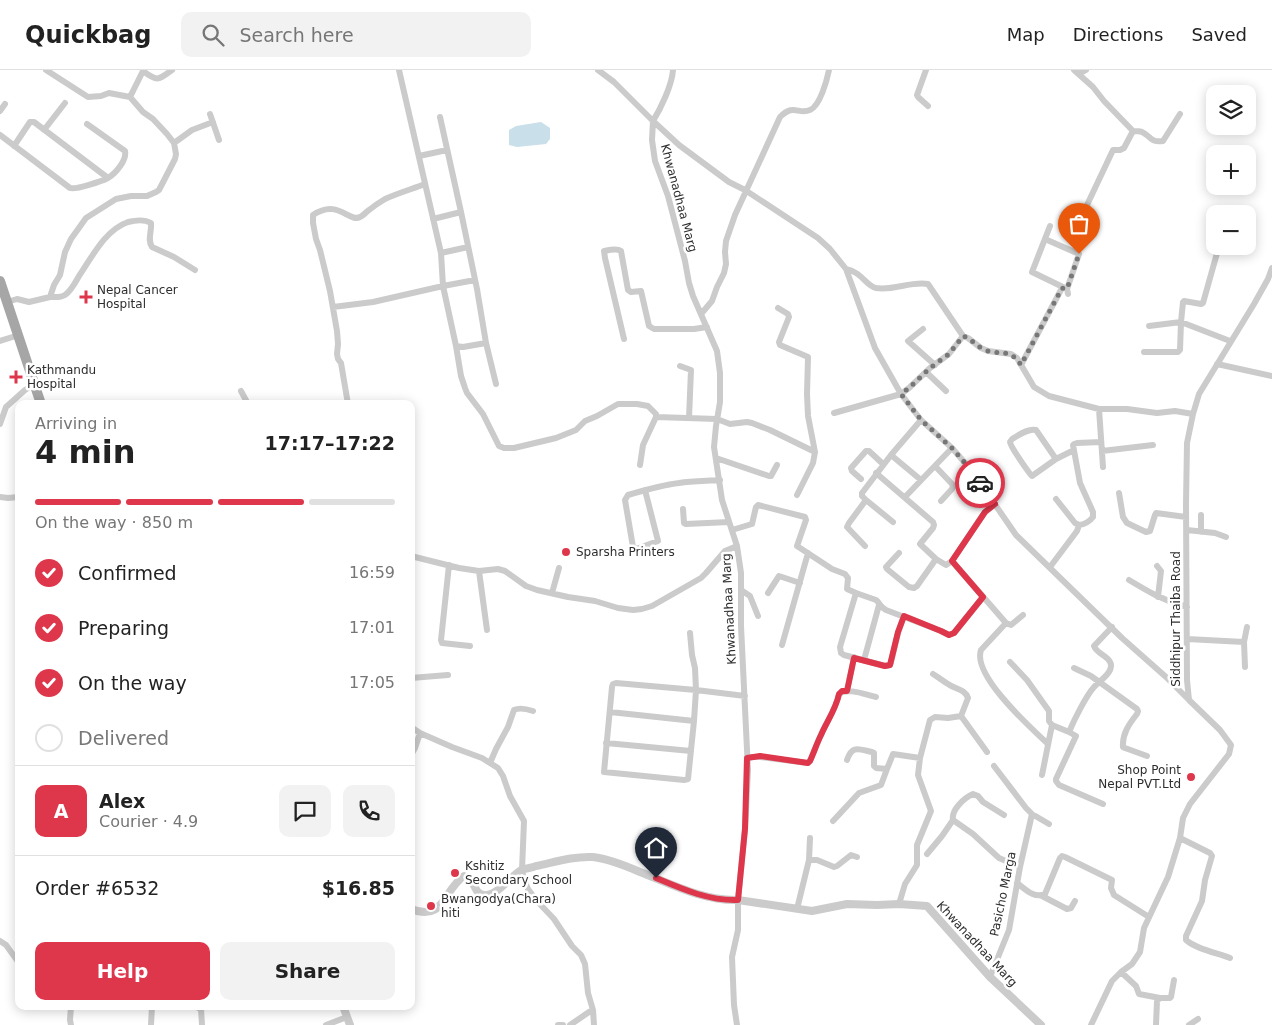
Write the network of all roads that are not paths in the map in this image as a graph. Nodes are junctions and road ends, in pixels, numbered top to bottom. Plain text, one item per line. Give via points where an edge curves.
1 (46, 70) edge
2 (172, 70) edge
3 (398, 70) edge
4 (598, 70) edge
5 (673, 70) edge
6 (829, 70) edge
7 (926, 70) edge
8 (1086, 70) edge
9 (1077, 72) edge
10 (130, 97) junction
11 (65, 103) dead end
12 (5, 104) dead end
13 (928, 106) dead end
14 (0, 111) edge
15 (210, 114) dead end
16 (1180, 114) dead end
17 (440, 117) dead end
18 (653, 121) junction
19 (213, 122) junction
20 (87, 124) dead end
21 (44, 130) junction
22 (1133, 131) junction
23 (0, 135) edge
24 (219, 140) dead end
25 (174, 143) junction
26 (14, 146) junction
27 (447, 150) junction
28 (419, 156) junction
29 (108, 178) junction
30 (426, 184) junction
31 (745, 190) junction
32 (1088, 205) dead end
33 (461, 212) junction
34 (434, 219) junction
35 (1050, 226) dead end
36 (1045, 239) junction
37 (468, 247) junction
38 (441, 253) junction
39 (1216, 255) edge
40 (1272, 268) edge
41 (846, 269) junction
42 (195, 270) dead end
43 (475, 280) junction
44 (0, 281) edge
45 (443, 286) junction
46 (1066, 290) junction
47 (50, 297) junction
48 (7, 302) junction
49 (333, 307) junction
50 (778, 308) dead end
51 (701, 314) junction
52 (1180, 322) junction
53 (1148, 326) dead end
54 (707, 327) junction
55 (923, 329) dead end
56 (19, 335) junction
57 (963, 336) junction
58 (624, 339) dead end
59 (0, 341) edge
60 (1230, 341) junction
61 (486, 343) junction
62 (456, 346) junction
63 (1144, 352) dead end
64 (935, 364) junction
65 (1216, 364) junction
66 (1021, 365) junction
67 (680, 366) dead end
68 (926, 372) junction
69 (1272, 376) edge
70 (35, 384) junction
71 (496, 384) dead end
72 (241, 391) dead end
73 (946, 391) dead end
74 (901, 394) junction
75 (40, 400) edge
76 (246, 400) edge
77 (347, 400) edge
78 (1099, 409) junction
79 (834, 412) dead end
80 (1193, 414) junction
81 (656, 417) junction
82 (689, 418) junction
83 (718, 419) junction
84 (921, 420) junction
85 (0, 424) edge
86 (1101, 442) junction
87 (1153, 445) dead end
88 (952, 448) junction
89 (1074, 450) junction
90 (1102, 451) junction
91 (815, 452) junction
92 (891, 455) junction
93 (716, 458) junction
94 (1056, 459) junction
95 (883, 464) junction
96 (777, 465) dead end
97 (640, 466) dead end
98 (936, 466) junction
99 (1103, 467) dead end
100 (876, 473) junction
101 (861, 479) dead end
102 (720, 480) junction
103 (920, 480) junction
104 (646, 490) junction
105 (1119, 494) dead end
106 (796, 495) dead end
107 (0, 497) edge
108 (15, 497) edge
109 (905, 497) junction
110 (1056, 499) dead end
111 (866, 500) junction
112 (941, 501) dead end
113 (995, 504) junction
114 (683, 509) dead end
115 (1201, 515) dead end
116 (1186, 517) junction
117 (730, 522) junction
118 (893, 522) dead end
119 (1078, 526) junction
120 (732, 530) junction
121 (1187, 530) junction
122 (1201, 532) junction
123 (1226, 537) dead end
124 (737, 546) junction
125 (865, 546) dead end
126 (808, 553) junction
127 (899, 553) dead end
128 (415, 557) edge
129 (936, 559) junction
130 (952, 561) junction
131 (449, 565) junction
132 (1157, 566) dead end
133 (1050, 567) junction
134 (559, 568) dead end
135 (479, 570) junction
136 (1129, 580) dead end
137 (800, 583) junction
138 (740, 590) junction
139 (552, 593) junction
140 (768, 593) dead end
141 (856, 594) junction
142 (983, 597) junction
143 (1158, 597) junction
144 (880, 605) junction
145 (1187, 607) junction
146 (1023, 615) dead end
147 (758, 616) dead end
148 (904, 616) junction
149 (1006, 623) junction
150 (1112, 627) junction
151 (1247, 627) dead end
152 (487, 630) dead end
153 (690, 633) dead end
154 (1187, 639) junction
155 (1244, 642) junction
156 (782, 645) dead end
157 (470, 646) dead end
158 (854, 658) junction
159 (864, 660) junction
160 (1010, 662) dead end
161 (1245, 667) dead end
162 (1074, 668) dead end
163 (933, 674) dead end
164 (448, 675) dead end
165 (415, 678) edge
166 (1099, 682) junction
167 (696, 690) junction
168 (847, 691) junction
169 (745, 696) junction
170 (876, 697) dead end
171 (1189, 700) junction
172 (533, 711) dead end
173 (610, 712) junction
174 (961, 716) junction
175 (694, 721) junction
176 (1052, 725) junction
177 (415, 730) edge
178 (1069, 732) junction
179 (420, 733) junction
180 (606, 743) junction
181 (1048, 744) junction
182 (415, 748) edge
183 (691, 751) junction
184 (987, 752) dead end
185 (1147, 756) dead end
186 (747, 758) junction
187 (920, 758) junction
188 (847, 760) dead end
189 (490, 763) junction
190 (994, 766) dead end
191 (887, 769) junction
192 (1042, 775) dead end
193 (1103, 804) dead end
194 (1032, 814) junction
195 (1004, 815) dead end
196 (953, 820) junction
197 (833, 821) dead end
198 (1049, 824) dead end
199 (810, 838) dead end
200 (1180, 838) junction
201 (927, 854) dead end
202 (857, 856) dead end
203 (809, 860) junction
204 (1020, 867) junction
205 (522, 870) junction
206 (1017, 883) junction
207 (1042, 896) junction
208 (738, 900) junction
209 (1074, 901) dead end
210 (899, 904) junction
211 (797, 909) junction
212 (415, 911) edge
213 (1149, 918) junction
214 (0, 941) edge
215 (15, 957) edge
216 (1230, 958) dead end
217 (1121, 972) junction
218 (990, 977) junction
219 (1174, 980) dead end
220 (1160, 998) junction
221 (71, 1010) edge
222 (152, 1010) edge
223 (201, 1010) edge
224 (593, 1010) junction
225 (1198, 1019) dead end
226 (349, 1021) edge
227 (71, 1025) edge
228 (151, 1025) edge
229 (202, 1025) edge
230 (326, 1025) edge
231 (558, 1025) edge
232 (563, 1025) edge
233 (570, 1025) edge
234 (594, 1025) edge
235 (737, 1025) edge
236 (1041, 1025) edge
237 (1091, 1025) edge
238 (1156, 1025) edge
239 (1189, 1025) edge

1 - 10 street via 88,97 109,93
2 - 10 street via 154,79 143,71
3 - 28 street
4 - 18 street
5 - 18 street via 670,86
6 - 31 street via 813,109 786,111 780,116
7 - 13 street via 917,95
8 - 9 street
9 - 22 street
10 - 25 street
11 - 21 street
12 - 14 street
15 - 19 street
16 - 22 street via 1163,141 1154,141 1141,131
17 - 27 street
18 - 31 street via 679,145
18 - 51 street, Khwanadhaa Marg via 655,161
19 - 24 street
19 - 25 street via 192,130
20 - 29 street via 125,152 117,171
21 - 26 street via 30,122
21 - 29 street
22 - 32 street via 1124,148 1113,150
23 - 26 street
25 - 47 street via 175,159 159,190 147,196 116,199 86,218 65,252 60,275
26 - 29 street via 70,188
27 - 28 street
27 - 33 street
28 - 30 street
30 - 34 street
30 - 49 street via 385,199 360,218 332,209 314,215 316,239
31 - 41 street via 818,238
31 - 51 street via 726,241 724,274 712,301
33 - 34 street
33 - 37 street
34 - 38 street
35 - 36 street
36 - 46 street via 1032,272
36 - 46 street via 1079,254
37 - 38 street
37 - 43 street
38 - 45 street
39 - 52 street via 1203,303 1183,301
40 - 60 street, Siddhipur Thaiba Road
41 - 57 street via 853,270 874,288 928,284
41 - 74 street via 875,348
42 - 47 street via 152,248 151,223 134,220 121,224 109,234 70,291 63,296
43 - 45 street
43 - 61 street
44 - 48 main road
45 - 49 street via 373,302
45 - 62 street
46 - 66 street
47 - 48 street via 29,302 17,299
48 - 56 main road
49 - 77 street via 337,354
50 - 91 street via 789,317 780,345 808,357 808,416
51 - 54 street, Khwanadhaa Marg
52 - 53 street
52 - 60 street
52 - 63 street via 1178,352
54 - 58 street via 651,328 641,292 628,290 620,251 604,251
54 - 83 street, Khwanadhaa Marg via 719,366
55 - 64 street via 908,342
56 - 59 street
56 - 70 main road
57 - 64 street via 949,354
57 - 66 street via 988,351 1011,354
60 - 65 street, Siddhipur Thaiba Road
61 - 62 street
61 - 71 street
62 - 81 street via 460,376 467,393 483,414 499,446 504,448 538,443 576,430 585,421 618,404 648,406
64 - 68 street
65 - 69 street
65 - 80 street, Siddhipur Thaiba Road via 1199,394
66 - 78 street via 1034,387 1041,392
67 - 82 street via 691,370
68 - 73 street
68 - 74 street
70 - 75 main road
70 - 85 street via 6,407
72 - 76 street
74 - 79 street
74 - 84 street
78 - 80 street
78 - 86 street
80 - 116 street, Siddhipur Thaiba Road via 1187,443
81 - 82 street
81 - 97 street via 643,445
82 - 83 street
83 - 91 street via 730,424 752,423
83 - 93 street, Khwanadhaa Marg via 714,448
84 - 88 street
84 - 92 street
86 - 89 street via 1074,444
86 - 90 street
87 - 90 street
88 - 98 street
88 - 113 street
89 - 94 street
89 - 119 street via 1080,482 1094,517
90 - 99 street
91 - 106 street via 813,464
92 - 95 street
92 - 103 street
93 - 96 street via 768,476 773,474
93 - 102 street, Khwanadhaa Marg
94 - 94 street via 1036,430 1028,430 1010,441 1031,475
95 - 100 street
95 - 101 street via 866,450 851,468
98 - 103 street
98 - 112 street via 953,485
100 - 109 street
100 - 111 street via 862,494
102 - 104 street via 681,482
102 - 117 street, Khwanadhaa Marg via 722,500
103 - 109 street
104 - 104 street via 628,495 625,500 636,549 658,541
105 - 116 street via 1126,523 1146,532 1150,531 1156,513
107 - 108 street
109 - 129 street via 934,525 920,544
110 - 119 street
111 - 118 street
111 - 125 street via 847,527
113 - 130 street via 985,512
113 - 133 street via 1016,535
114 - 117 street via 686,524
115 - 122 street
116 - 121 street, Siddhipur Thaiba Road
117 - 120 street, Khwanadhaa Marg
119 - 133 street
120 - 124 street, Khwanadhaa Marg
120 - 126 street via 752,524 758,505 805,517 798,546
121 - 122 street
121 - 145 street, Siddhipur Thaiba Road
122 - 123 street
124 - 138 street, Khwanadhaa Marg
124 - 139 street via 725,551 701,578 642,609 618,608
126 - 137 street
126 - 141 street via 845,574 847,589
127 - 129 street via 886,567 914,588
128 - 131 street
129 - 130 street via 946,565
130 - 142 street
131 - 135 street
131 - 157 street via 441,640 442,643
132 - 143 street via 1162,573
133 - 150 street
134 - 139 street
135 - 139 street via 498,569 526,586
135 - 152 street
136 - 143 street
137 - 140 street via 779,576
137 - 156 street
138 - 147 street via 750,596
138 - 169 street, Khwanadhaa Marg
141 - 144 street via 876,600
141 - 158 street via 840,651
142 - 148 street via 951,635
142 - 149 street
143 - 145 street
144 - 148 street
144 - 159 street
145 - 154 street, Siddhipur Thaiba Road
146 - 149 street via 1009,626
148 - 159 street via 890,665
149 - 181 street via 981,650 982,667 1000,695
150 - 166 street via 1094,646 1111,663 1109,672
150 - 171 street
151 - 155 street
153 - 167 street
154 - 155 street
154 - 171 street, Siddhipur Thaiba Road
155 - 161 street
158 - 159 street
158 - 168 street
160 - 176 street via 1049,711
162 - 166 street
163 - 174 street via 968,695
164 - 165 street
166 - 178 street
166 - 185 street via 1137,709 1122,744
167 - 169 street
167 - 173 street via 616,683 612,687
167 - 175 street
168 - 170 street
168 - 186 street via 839,694 808,763 760,756
169 - 186 street, Khwanadhaa Marg
171 - 200 street, Siddhipur Thaiba Road via 1231,745 1229,754 1190,804
172 - 189 street via 514,710
173 - 175 street
173 - 180 street
174 - 184 street
174 - 187 street via 930,720
175 - 183 street
176 - 178 street
176 - 181 street
177 - 179 street
178 - 193 street via 1076,736 1056,782
179 - 182 street
179 - 189 street
180 - 183 street
180 - 183 street via 604,772 684,780 688,779
181 - 192 street
186 - 208 street, Khwanadhaa Marg
187 - 191 street via 894,754
187 - 210 street via 918,774 931,811 917,845 917,866 905,884
188 - 191 street via 855,749 872,752 874,766
189 - 205 street via 503,776 524,821
190 - 194 street
191 - 197 street via 881,785 859,793
194 - 198 street
194 - 204 street, Pasicho Marga
195 - 196 street via 973,794 953,812
196 - 201 street
196 - 204 street via 999,858
199 - 203 street
200 - 213 street, Siddhipur Thaiba Road via 1168,877
200 - 216 street via 1212,856 1202,901 1186,940
202 - 203 street via 851,855 834,867
203 - 211 street
204 - 206 street, Pasicho Marga
205 - 208 street, Khwanadhaa Marg via 566,859 593,857 618,863 711,898
205 - 212 street, Khwanadhaa Marg via 488,895 477,892 471,879 464,876 438,909
205 - 224 street via 528,889 581,955
206 - 207 street via 1033,895
206 - 218 street, Pasicho Marga via 1009,930
207 - 209 street via 1067,909
207 - 213 street via 1062,856 1112,880 1114,895
208 - 211 street, Khwanadhaa Marg
208 - 235 street via 738,930 732,956
210 - 211 street, Khwanadhaa Marg via 848,904 812,911
210 - 218 street, Khwanadhaa Marg via 927,906
213 - 217 street, Siddhipur Thaiba Road via 1140,952
214 - 215 street
217 - 220 street via 1136,986 1139,994
217 - 237 street, Siddhipur Thaiba Road via 1108,987
218 - 236 street, Khwanadhaa Marg
219 - 220 street via 1172,996
220 - 238 street via 1157,1001
221 - 227 street
222 - 228 street
223 - 229 street
224 - 233 street
224 - 234 street
225 - 239 street
226 - 230 street
231 - 232 street

